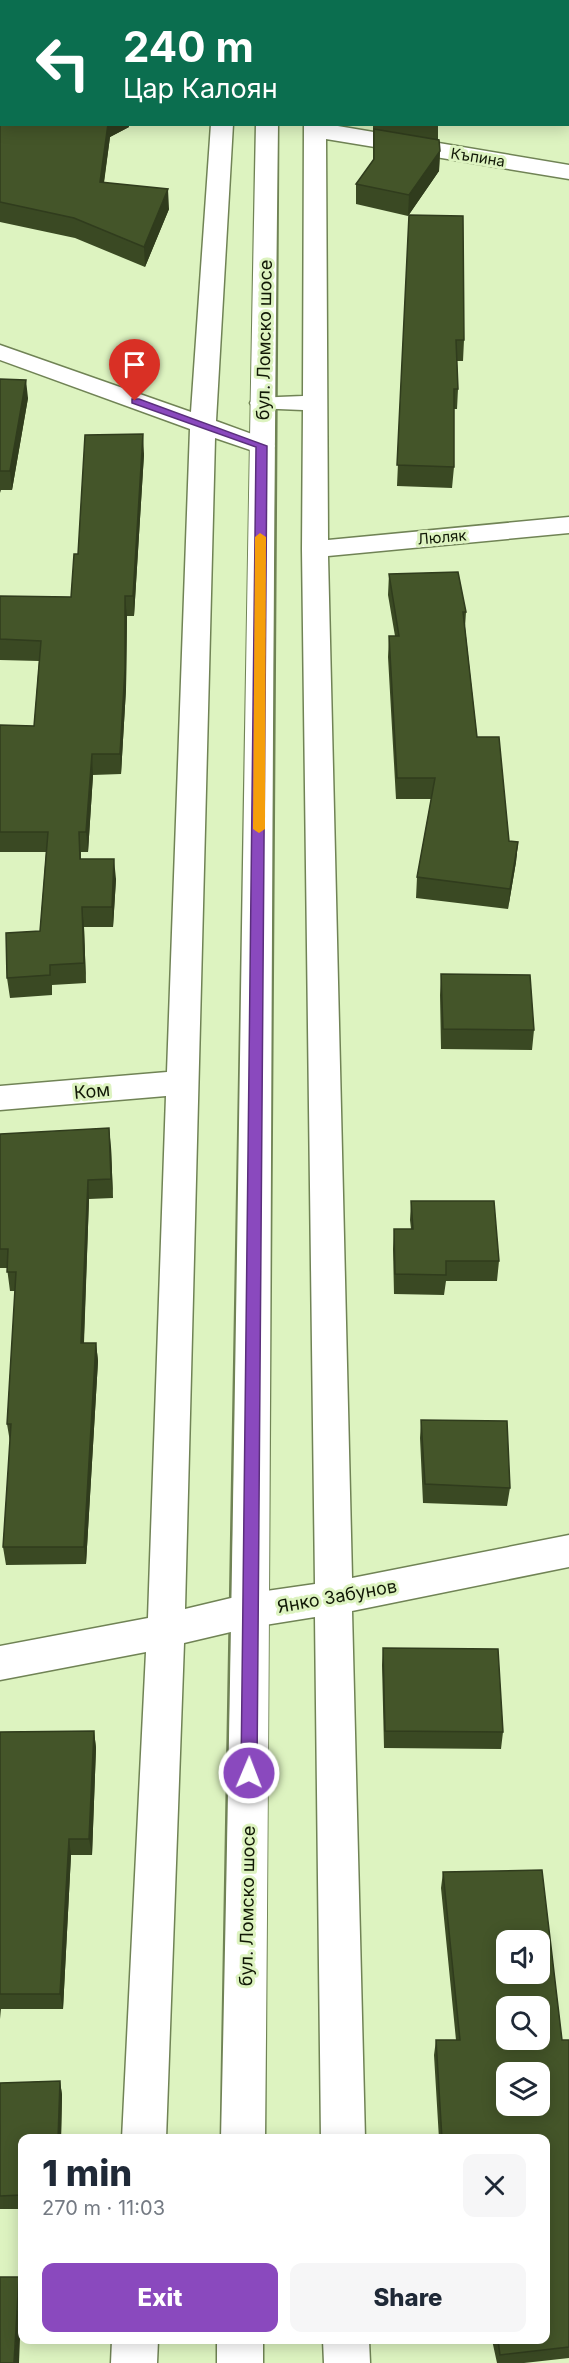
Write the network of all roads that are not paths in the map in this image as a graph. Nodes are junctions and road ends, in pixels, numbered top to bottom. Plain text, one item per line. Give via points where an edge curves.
1 (222, 126) edge
2 (267, 126) edge
3 (315, 128) edge
4 (569, 171) edge
5 (0, 352) edge
6 (262, 403) junction
7 (315, 403) junction
8 (203, 426) junction
9 (262, 446) junction
10 (569, 525) edge
11 (315, 549) junction
12 (183, 1083) junction
13 (0, 1098) edge
14 (569, 1551) edge
15 (333, 1598) junction
16 (252, 1610) junction
17 (165, 1631) junction
18 (0, 1663) edge
19 (144, 2134) edge
20 (243, 2134) edge
21 (343, 2134) edge
22 (135, 2344) edge
23 (240, 2344) edge
24 (346, 2344) edge
25 (134, 2363) edge
26 (240, 2363) edge
27 (347, 2363) edge

1 - 8 street
2 - 6 street, бул. Ломско шосе
3 - 4 street, Къпина
3 - 7 street
5 - 8 street
6 - 7 street
6 - 9 street, бул. Ломско шосе
7 - 11 street
8 - 9 street
8 - 12 street
9 - 16 street, бул. Ломско шосе
10 - 11 street, Люляк
11 - 15 street
12 - 13 street, Ком
12 - 17 street
14 - 15 street, Янко Забунов
15 - 16 street, Янко Забунов
15 - 21 street
16 - 17 street, Янко Забунов
16 - 20 street, бул. Ломско шосе
17 - 18 street, Янко Забунов
17 - 19 street
22 - 25 street
23 - 26 street
24 - 27 street

